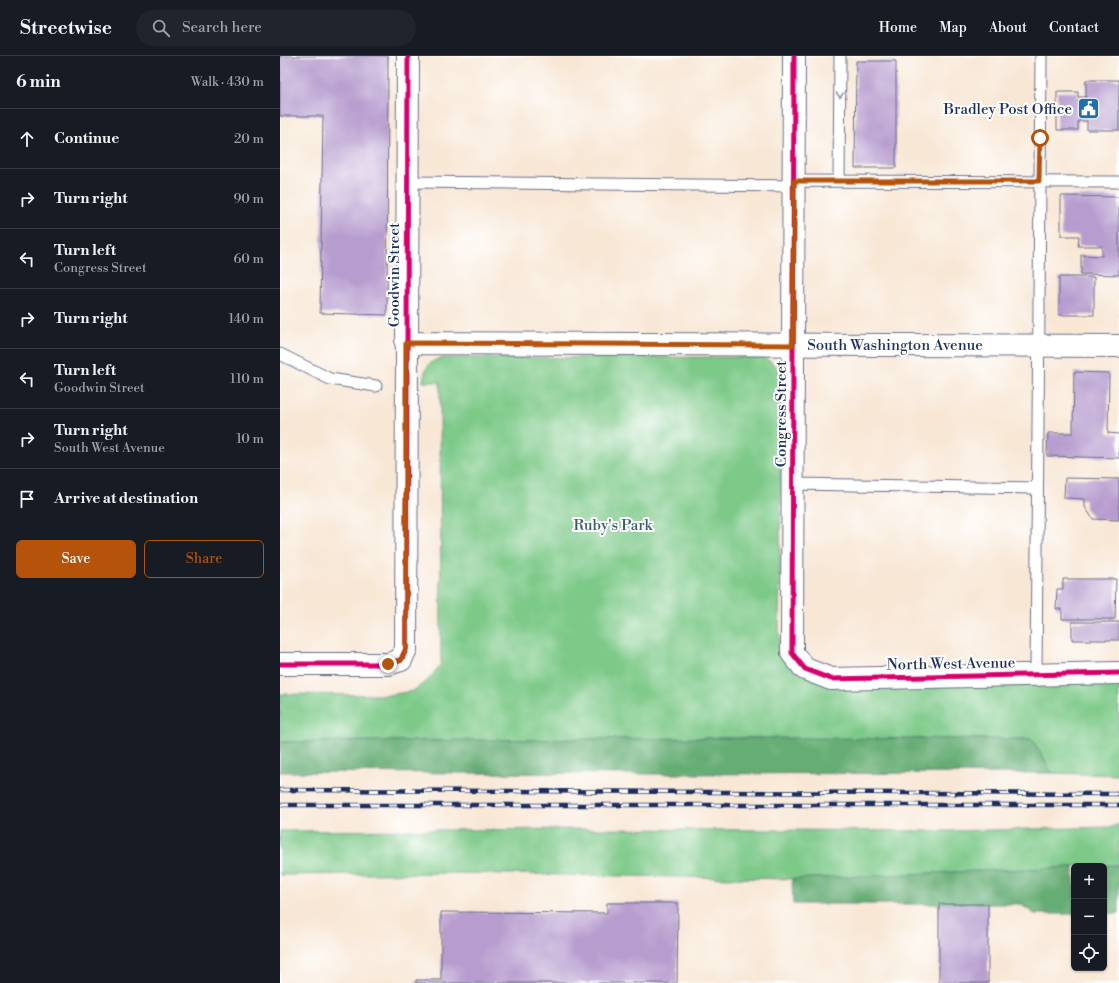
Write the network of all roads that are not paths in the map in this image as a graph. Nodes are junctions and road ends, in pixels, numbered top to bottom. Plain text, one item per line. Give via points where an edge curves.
1 (408, 56) edge
2 (794, 56) edge
3 (840, 56) edge
4 (1041, 56) edge
5 (839, 181) junction
6 (1039, 181) junction
7 (407, 182) junction
8 (1119, 182) edge
9 (794, 183) junction
10 (406, 343) junction
11 (793, 345) junction
12 (1038, 346) junction
13 (1119, 346) edge
14 (280, 354) edge
15 (376, 386) dead end
16 (793, 484) junction
17 (1037, 488) junction
18 (792, 653) joint
19 (280, 664) edge
20 (1119, 673) edge
21 (1036, 674) junction

1 - 7 street, Goodwin Street
2 - 9 street, Congress Street
3 -> 5 lane
4 - 6 lane
5 - 6 lane
5 - 9 lane
6 - 8 lane
6 - 12 lane
7 - 9 lane
7 - 10 street, Goodwin Street
9 - 11 street, Congress Street
10 - 11 street, South Washington Avenue
10 - 19 street, Goodwin Street via 406,649 401,660 388,664
11 - 12 street, South Washington Avenue
11 - 16 street, Congress Street
12 - 13 street, South Washington Avenue
12 - 17 lane
14 - 15 lane via 330,379
16 - 17 lane
16 - 18 street, Congress Street
17 - 21 lane
18 - 21 street, North West Avenue via 805,669 832,679
20 - 21 street, North West Avenue

